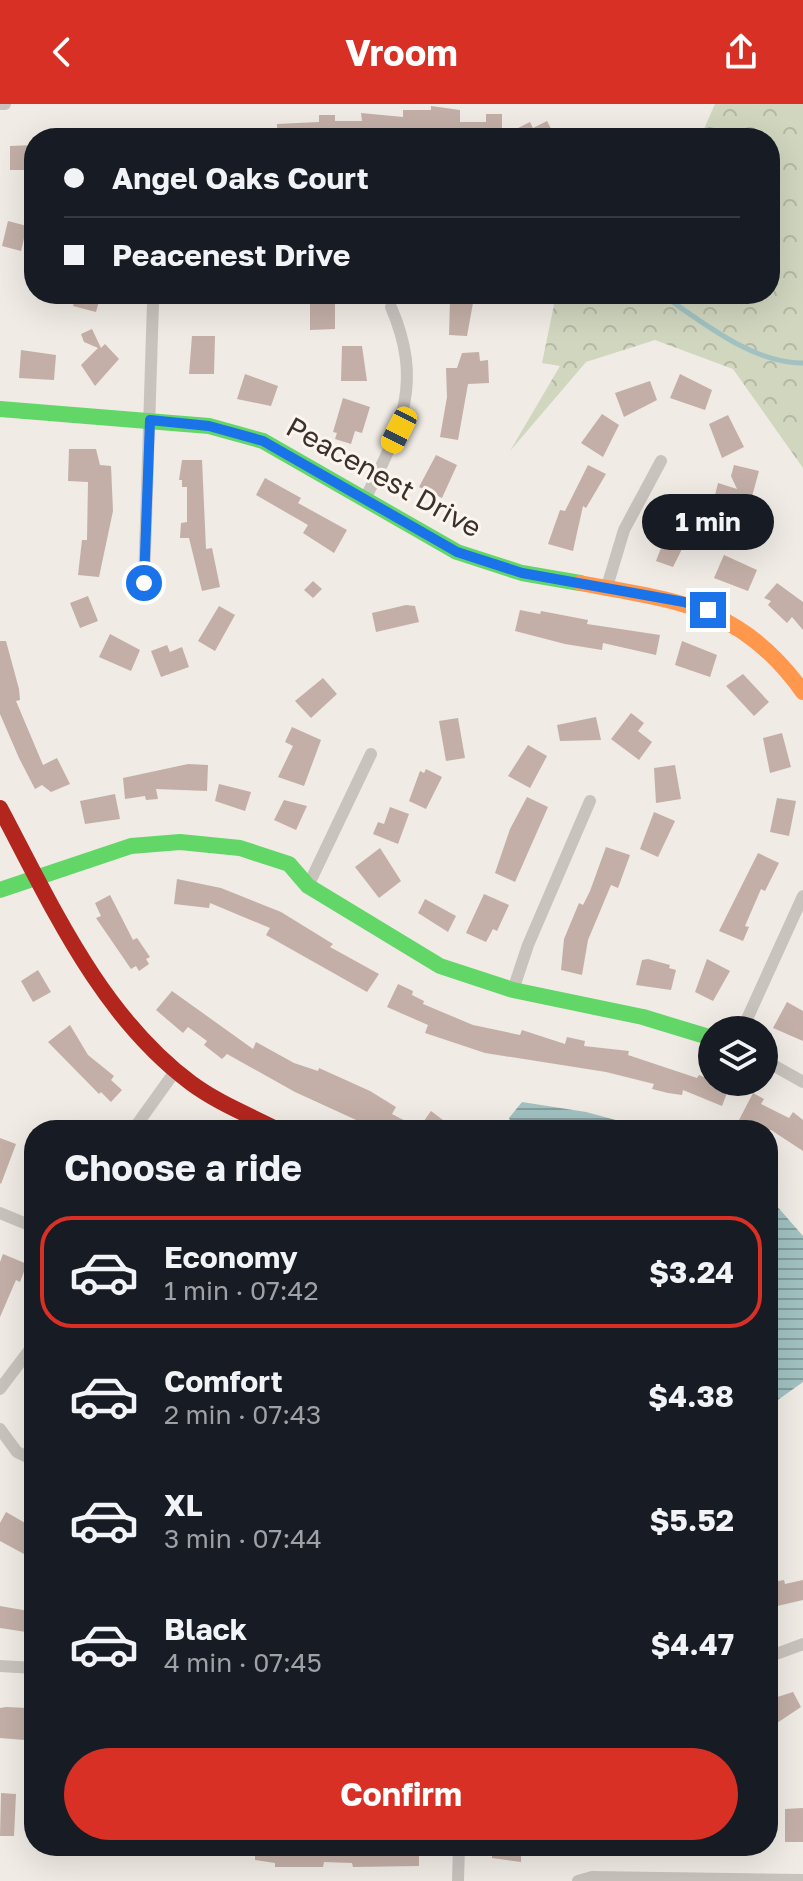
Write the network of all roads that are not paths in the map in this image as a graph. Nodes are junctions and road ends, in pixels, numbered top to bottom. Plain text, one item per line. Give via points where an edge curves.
1 (153, 304) edge
2 (391, 307) dead end
3 (0, 409) edge
4 (150, 420) junction
5 (661, 461) dead end
6 (366, 497) junction
7 (144, 583) dead end
8 (606, 590) junction
9 (803, 692) edge
10 (371, 754) dead end
11 (590, 801) dead end
12 (0, 808) edge
13 (38, 879) junction
14 (308, 886) junction
15 (0, 890) edge
16 (803, 896) edge
17 (513, 990) junction
18 (748, 1016) edge
19 (698, 1034) edge
20 (778, 1068) edge
21 (176, 1070) junction
22 (803, 1082) edge
23 (140, 1120) edge
24 (258, 1120) edge
25 (0, 1213) edge
26 (24, 1223) edge
27 (24, 1357) edge
28 (0, 1389) edge
29 (0, 1429) edge
30 (24, 1455) edge
31 (803, 1644) edge
32 (778, 1653) edge
33 (0, 1666) edge
34 (24, 1667) edge
35 (459, 1856) edge
36 (684, 1880) edge
37 (803, 1880) edge
38 (458, 1881) edge
39 (578, 1881) edge

1 - 4 street
2 - 6 street via 404,338 407,401 399,430
3 - 4 street, Peacenest Drive
4 - 6 street, Peacenest Drive via 209,426 263,441
4 - 7 street
5 - 8 street via 624,530
6 - 8 street, Peacenest Drive via 457,552 522,573
8 - 9 street, Peacenest Drive via 684,602 731,621 772,653
10 - 14 street
11 - 17 street
12 - 13 street
13 - 14 street via 131,846 180,842 263,855 289,864
13 - 15 street
13 - 21 street via 94,980 121,1016
14 - 17 street via 440,966
16 - 18 street
17 - 19 street
20 - 22 street
21 - 23 street
21 - 24 street via 214,1098
25 - 26 street
27 - 28 street
29 - 30 street
31 - 32 street
33 - 34 street
35 - 38 street
36 - 37 street
36 - 39 street

